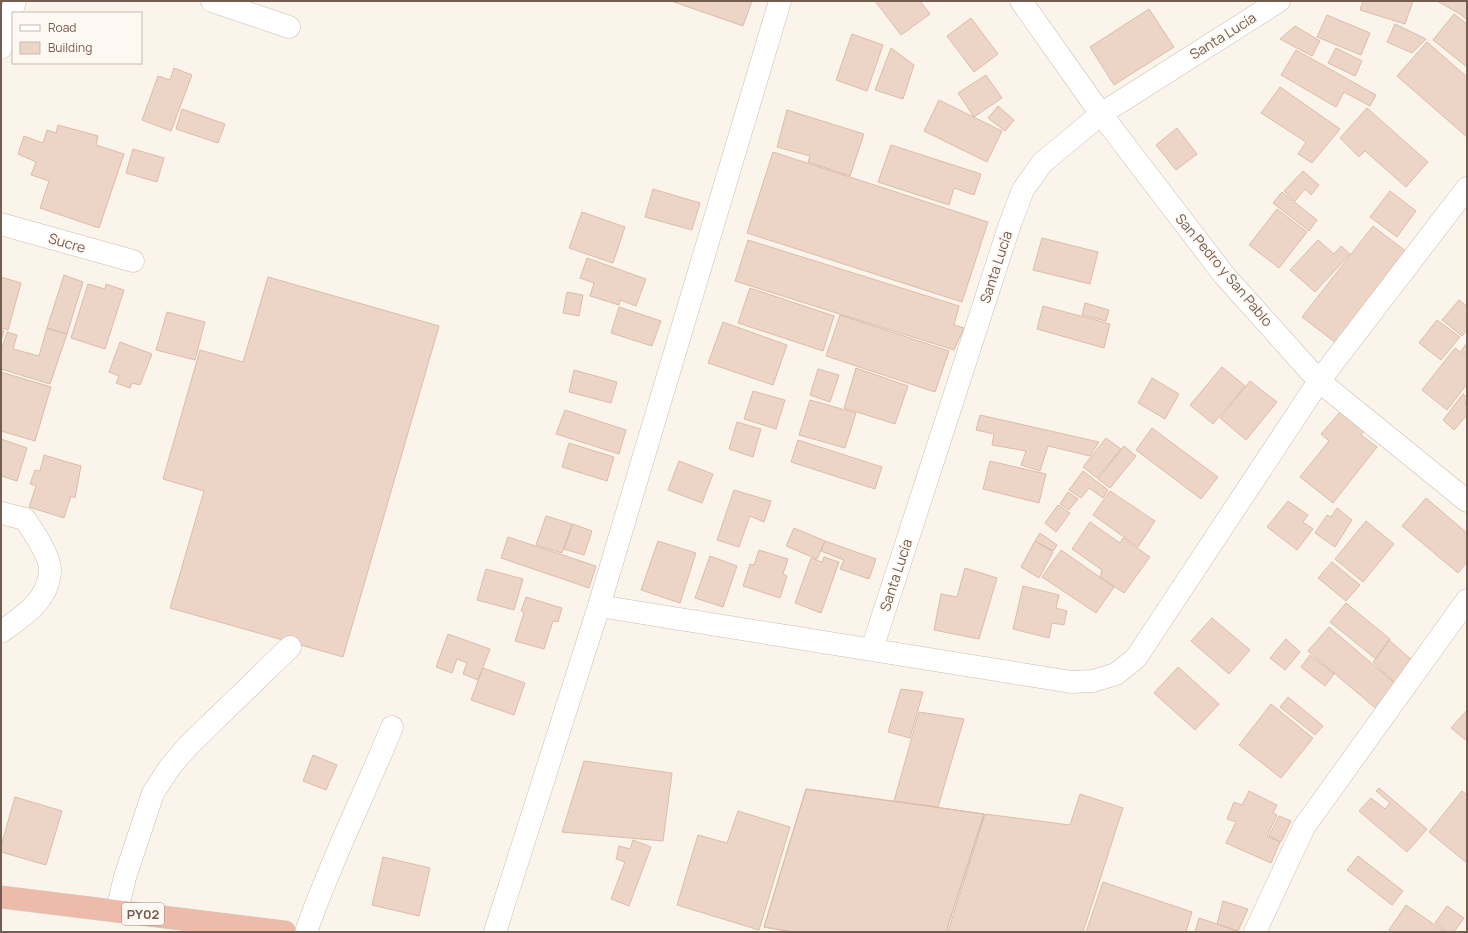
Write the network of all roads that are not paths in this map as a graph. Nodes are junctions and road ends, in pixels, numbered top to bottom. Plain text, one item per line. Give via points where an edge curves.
1 (15, 1) edge
2 (212, 1) edge
3 (780, 1) edge
4 (1021, 1) edge
5 (1279, 1) edge
6 (289, 27) dead end
7 (1, 48) edge
8 (1101, 114) junction
9 (1467, 188) edge
10 (1, 224) edge
11 (133, 261) dead end
12 (1319, 381) junction
13 (1467, 501) edge
14 (1, 513) edge
15 (1467, 600) edge
16 (599, 606) junction
17 (1, 632) edge
18 (290, 647) dead end
19 (872, 649) junction
20 (392, 727) dead end
21 (1, 897) edge
22 (117, 911) junction
23 (285, 932) edge
24 (306, 932) edge
25 (495, 932) edge
26 (1255, 932) edge

1 - 7 street
2 - 6 street
3 - 16 street
4 - 8 street, San Pedro y San Pablo
5 - 8 street, Santa Lucía
8 - 12 street, San Pedro y San Pablo via 1224,275
8 - 19 street, Santa Lucía via 1042,163 1023,190 1007,232
9 - 12 street
10 - 11 street, Sucre
12 - 13 street, San Pedro y San Pablo
12 - 19 street via 1136,658 1116,674 1093,681 1071,682
14 - 17 street via 25,519 41,542 51,571 44,594 23,616
15 - 26 street via 1304,827
16 - 19 street
16 - 25 street
18 - 22 street via 170,766 153,793 125,877
20 - 24 street via 320,892
21 - 22 highway, PY02
22 - 23 highway, PY02

